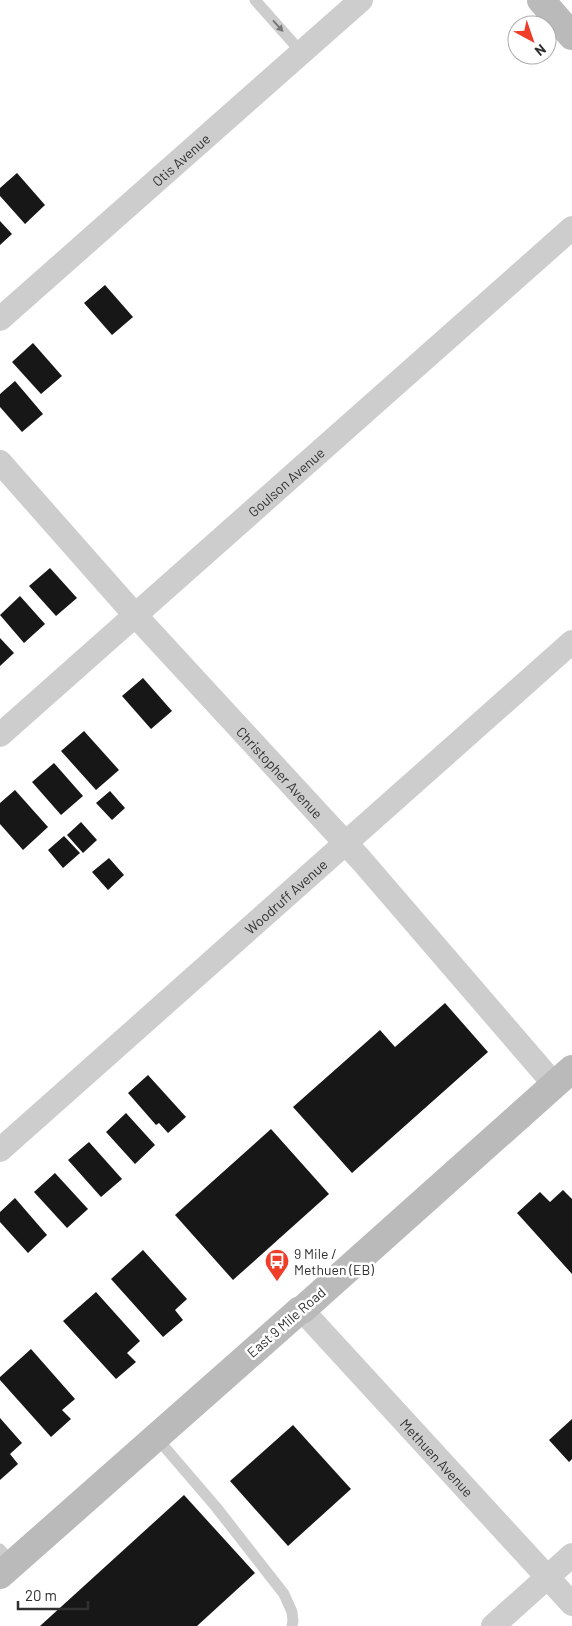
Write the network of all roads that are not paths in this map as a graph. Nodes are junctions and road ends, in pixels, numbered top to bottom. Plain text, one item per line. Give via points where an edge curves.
1 (255, 0) edge
2 (361, 0) edge
3 (540, 0) edge
4 (572, 36) edge
5 (302, 53) junction
6 (572, 228) edge
7 (0, 319) edge
8 (0, 462) edge
9 (136, 615) junction
10 (572, 642) edge
11 (0, 735) edge
12 (345, 842) junction
13 (563, 1076) edge
14 (0, 1150) edge
15 (302, 1310) junction
16 (156, 1437) junction
17 (572, 1555) edge
18 (4, 1563) edge
19 (547, 1578) junction
20 (572, 1604) edge
21 (292, 1626) edge
22 (493, 1626) edge

1 -> 5 lane
2 - 5 street, Otis Avenue
3 - 4 main road
5 - 7 street, Otis Avenue
6 - 9 street, Goulson Avenue
8 - 9 street, Christopher Avenue
9 - 11 street, Goulson Avenue
9 - 12 street, Christopher Avenue
10 - 12 street, Woodruff Avenue
12 - 13 street, Christopher Avenue
12 - 14 street, Woodruff Avenue
13 - 15 main road, East 9 Mile Road
15 - 16 main road, East 9 Mile Road
15 - 19 street, Methuen Avenue
16 - 18 main road, East 9 Mile Road
16 - 21 lane via 284,1594 292,1612
17 - 19 street
19 - 20 street, Methuen Avenue
19 - 22 street

